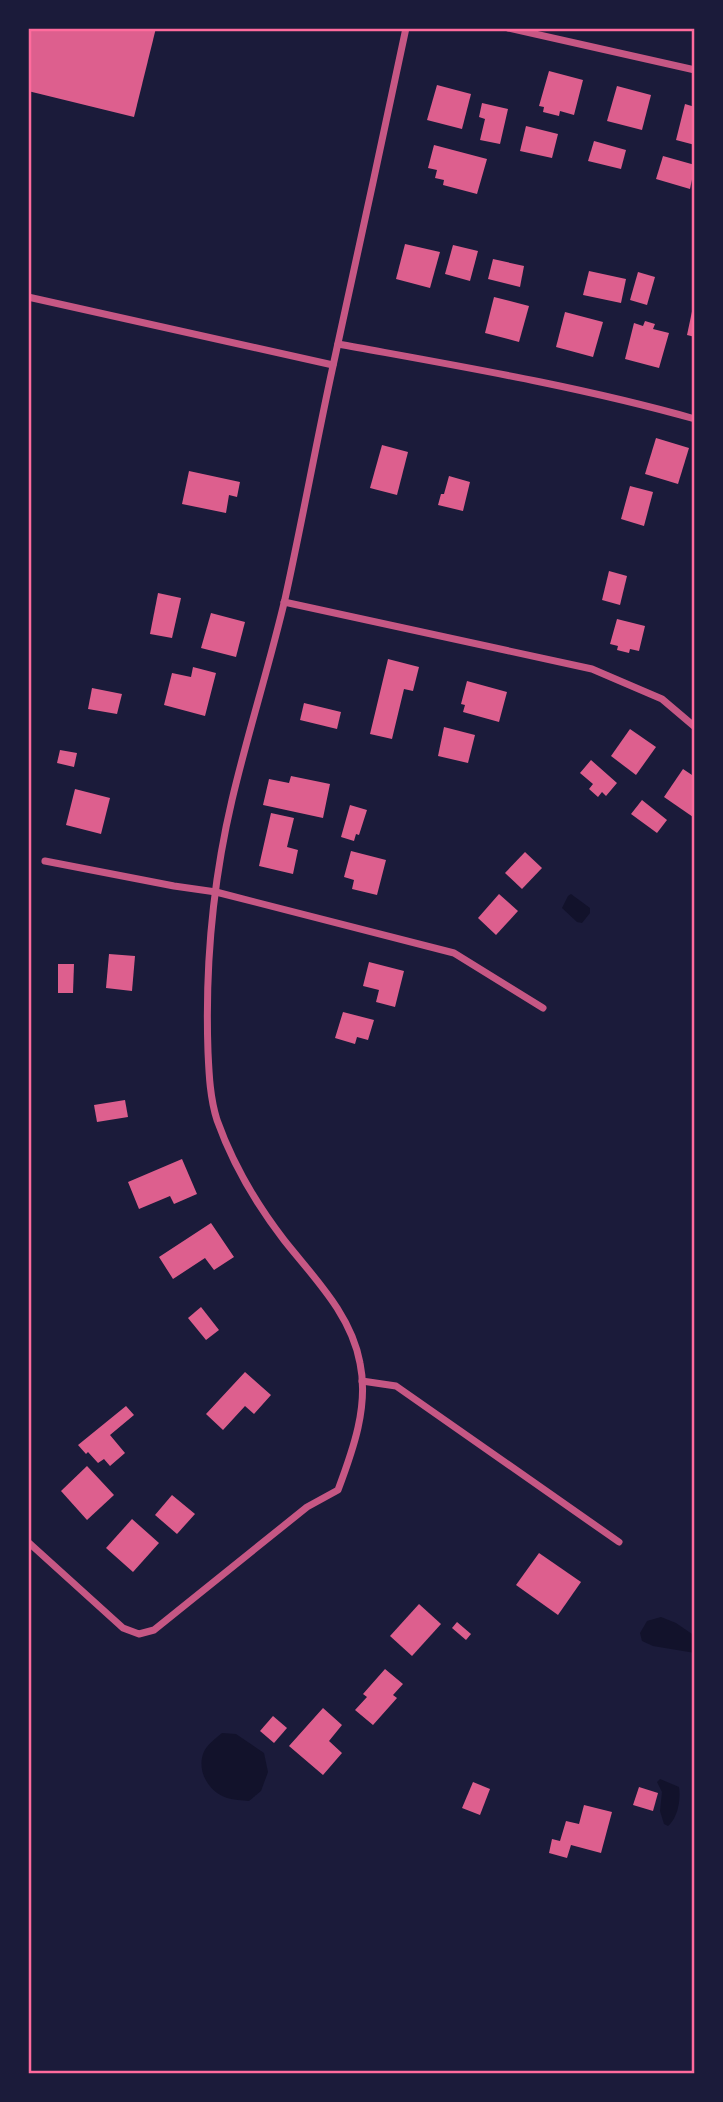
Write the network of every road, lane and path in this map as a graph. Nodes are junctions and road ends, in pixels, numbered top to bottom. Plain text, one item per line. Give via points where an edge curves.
1 (405, 28) edge
2 (508, 28) edge
3 (695, 70) edge
4 (28, 297) edge
5 (338, 344) junction
6 (333, 365) junction
7 (695, 419) edge
8 (284, 602) junction
9 (695, 727) edge
10 (45, 860) dead end
11 (216, 892) junction
12 (543, 1008) dead end
13 (362, 1381) junction
14 (28, 1542) edge
15 (619, 1542) dead end

1 - 5 street
2 - 3 street
4 - 6 street
5 - 6 street
5 - 7 street via 626,400
6 - 8 street
8 - 9 street via 592,669 662,699
8 - 11 street via 231,804
10 - 11 street
11 - 12 street via 454,953
11 - 13 street via 208,1050 217,1119 265,1213 344,1319 361,1364
13 - 14 street via 357,1429 338,1490 307,1507 154,1630 139,1634 123,1628
13 - 15 street via 396,1386

